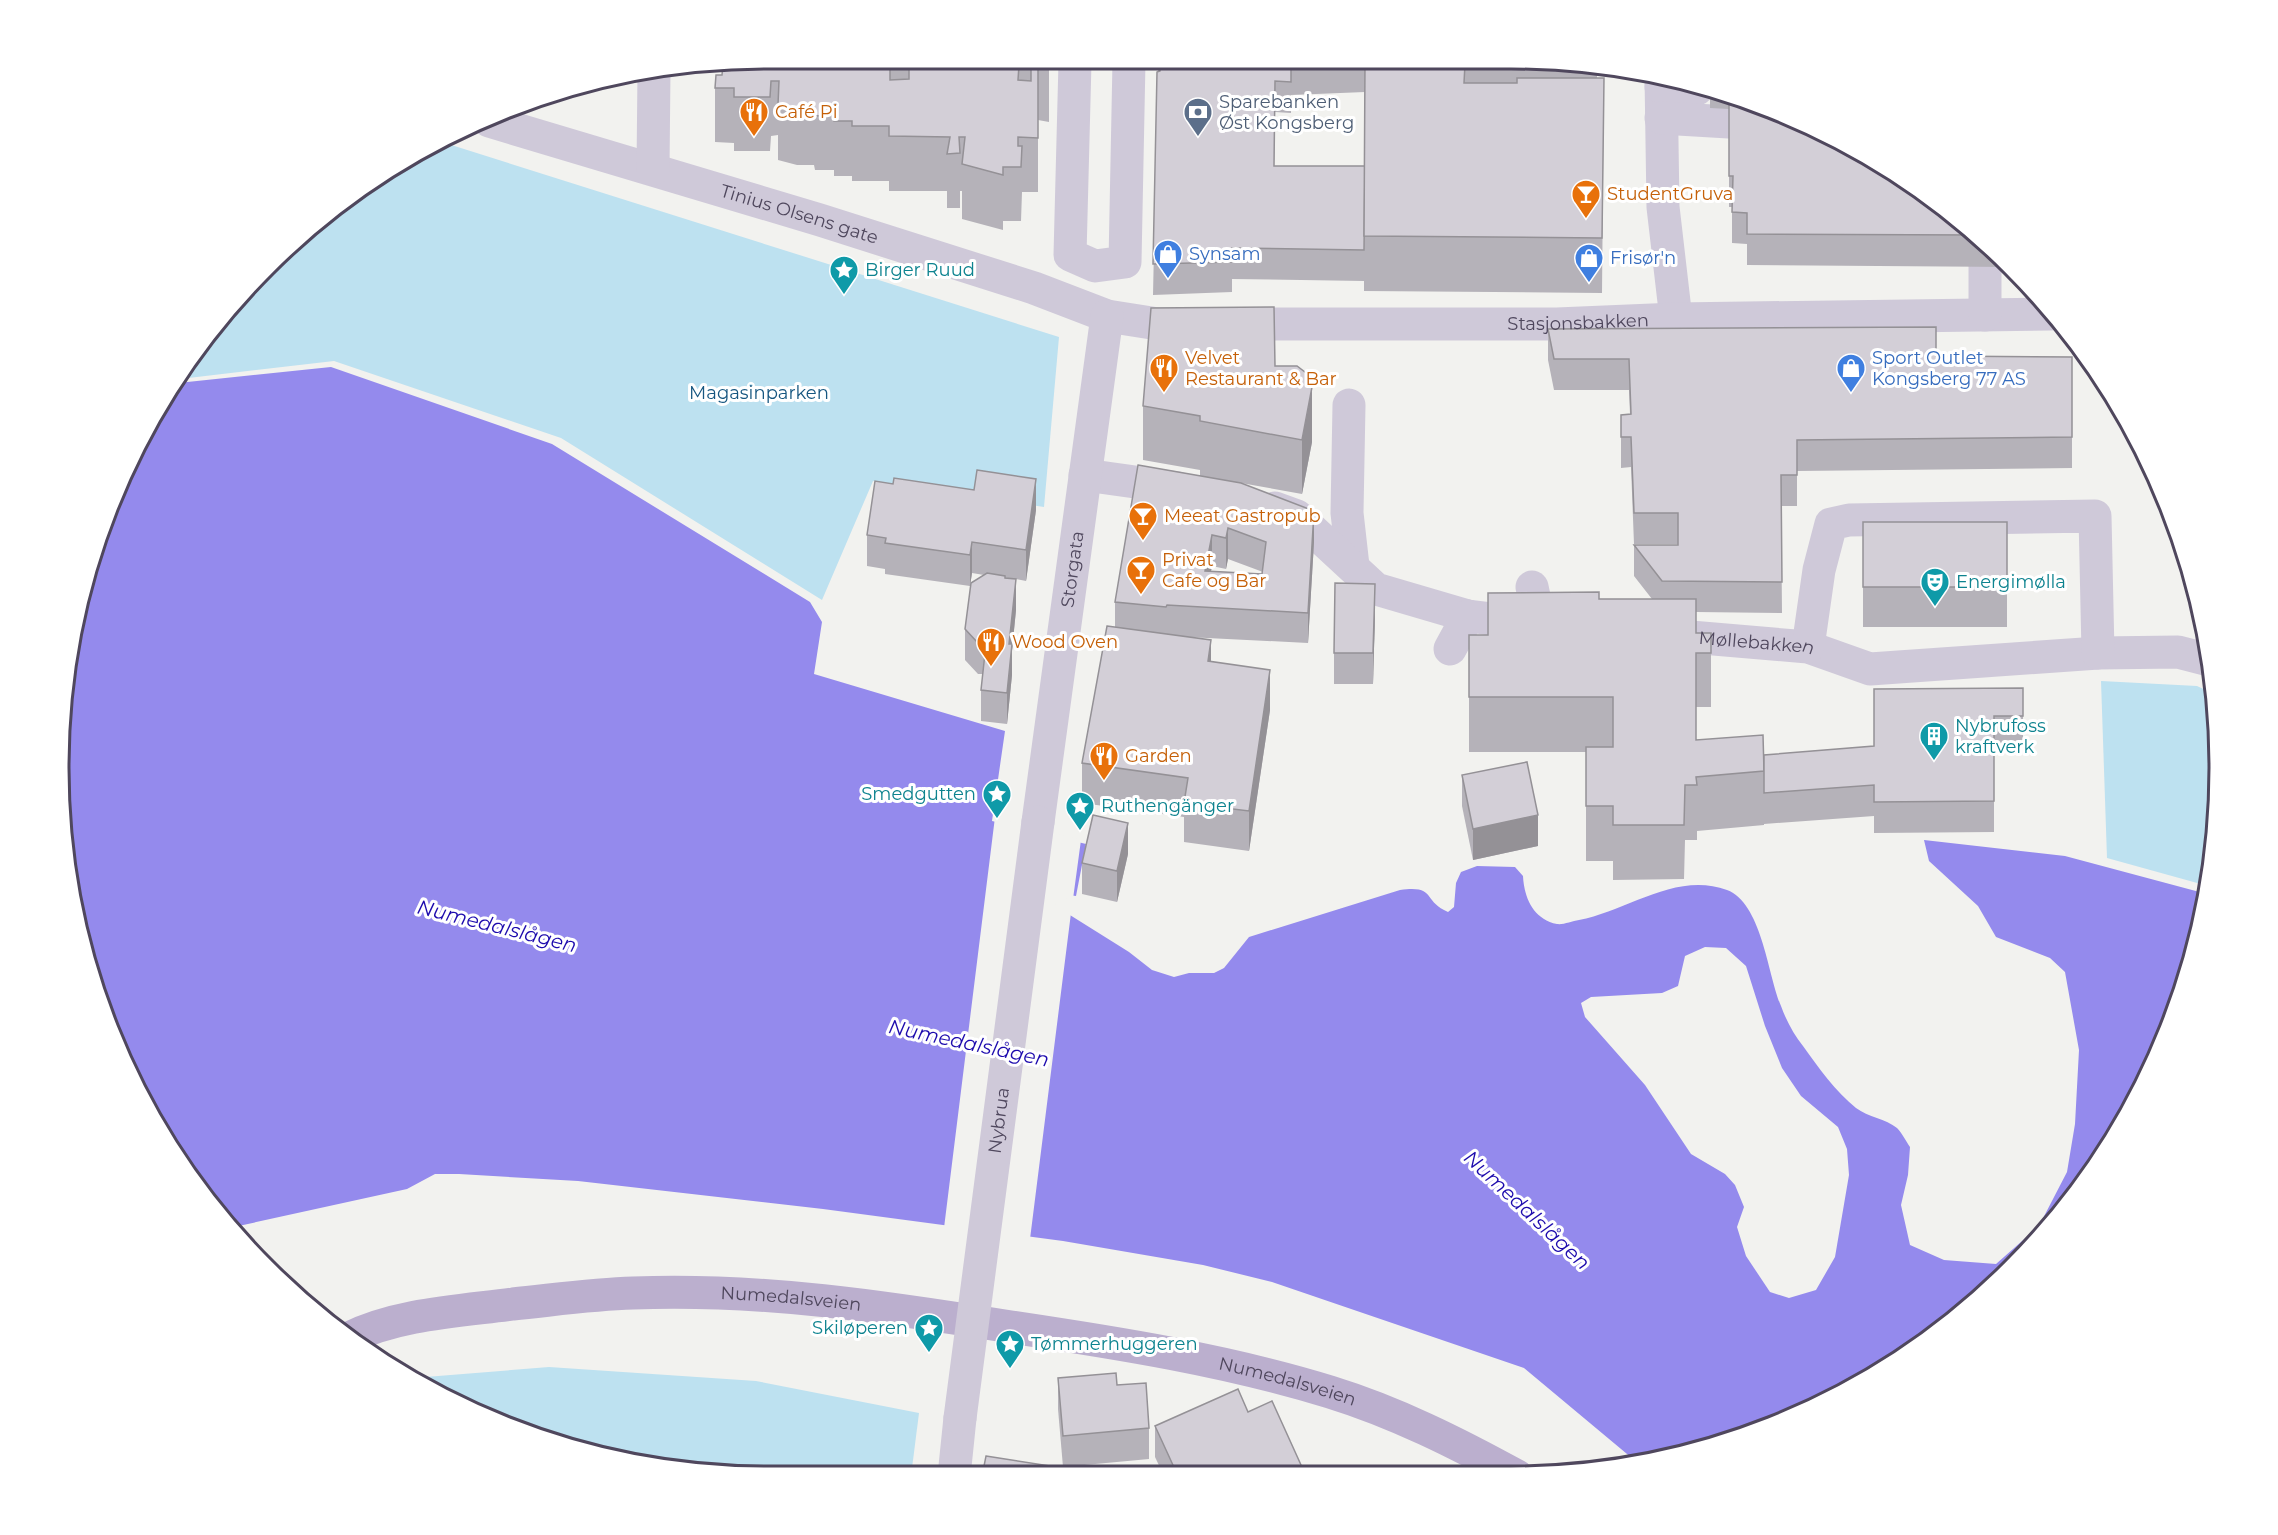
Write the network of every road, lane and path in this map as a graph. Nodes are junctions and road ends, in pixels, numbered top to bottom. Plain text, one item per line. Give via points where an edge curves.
1 (1075, 69) edge
2 (1129, 69) edge
3 (654, 78) edge
4 (1683, 91) edge
5 (1661, 94) edge
6 (497, 123) edge
7 (1729, 123) edge
8 (653, 169) junction
9 (1985, 266) dead end
10 (2042, 314) edge
11 (1985, 315) junction
12 (1107, 316) junction
13 (1676, 318) junction
14 (1349, 405) dead end
15 (1085, 475) junction
16 (1209, 493) edge
17 (1250, 500) edge
18 (1353, 566) junction
19 (1532, 586) dead end
20 (1468, 616) junction
21 (1635, 633) edge
22 (1808, 647) junction
23 (1450, 649) dead end
24 (2098, 653) junction
25 (2200, 658) edge
26 (1038, 822) joint
27 (355, 1331) edge
28 (955, 1466) edge
29 (1499, 1466) edge

1 - 2 street via 1070,255 1095,266 1125,262
3 - 8 street
4 - 5 street
5 - 7 street
5 - 13 street via 1662,207
6 - 8 street, Tinius Olsens gate
8 - 12 street, Tinius Olsens gate via 1034,288
9 - 11 street
10 - 11 street, Stasjonsbakken
11 - 13 street, Stasjonsbakken
12 - 13 street, Stasjonsbakken via 1158,324 1546,324
12 - 15 street, Storgata
14 - 18 street via 1347,513
15 - 16 street
15 - 26 street, Storgata
17 - 18 street via 1297,516
18 - 20 street via 1377,589
19 - 20 street via 1555,627
20 - 23 street
21 - 22 street, Møllebakken
22 - 24 street, Møllebakken via 1869,669
22 - 24 street via 1819,570 1831,524 1849,520 2095,516
24 - 25 street, Møllebakken via 2178,652
26 - 28 street, Nybrua, bridge
27 - 29 main road, Numedalsveien via 469,1310 634,1293 810,1298 880,1306 1243,1368 1381,1410

